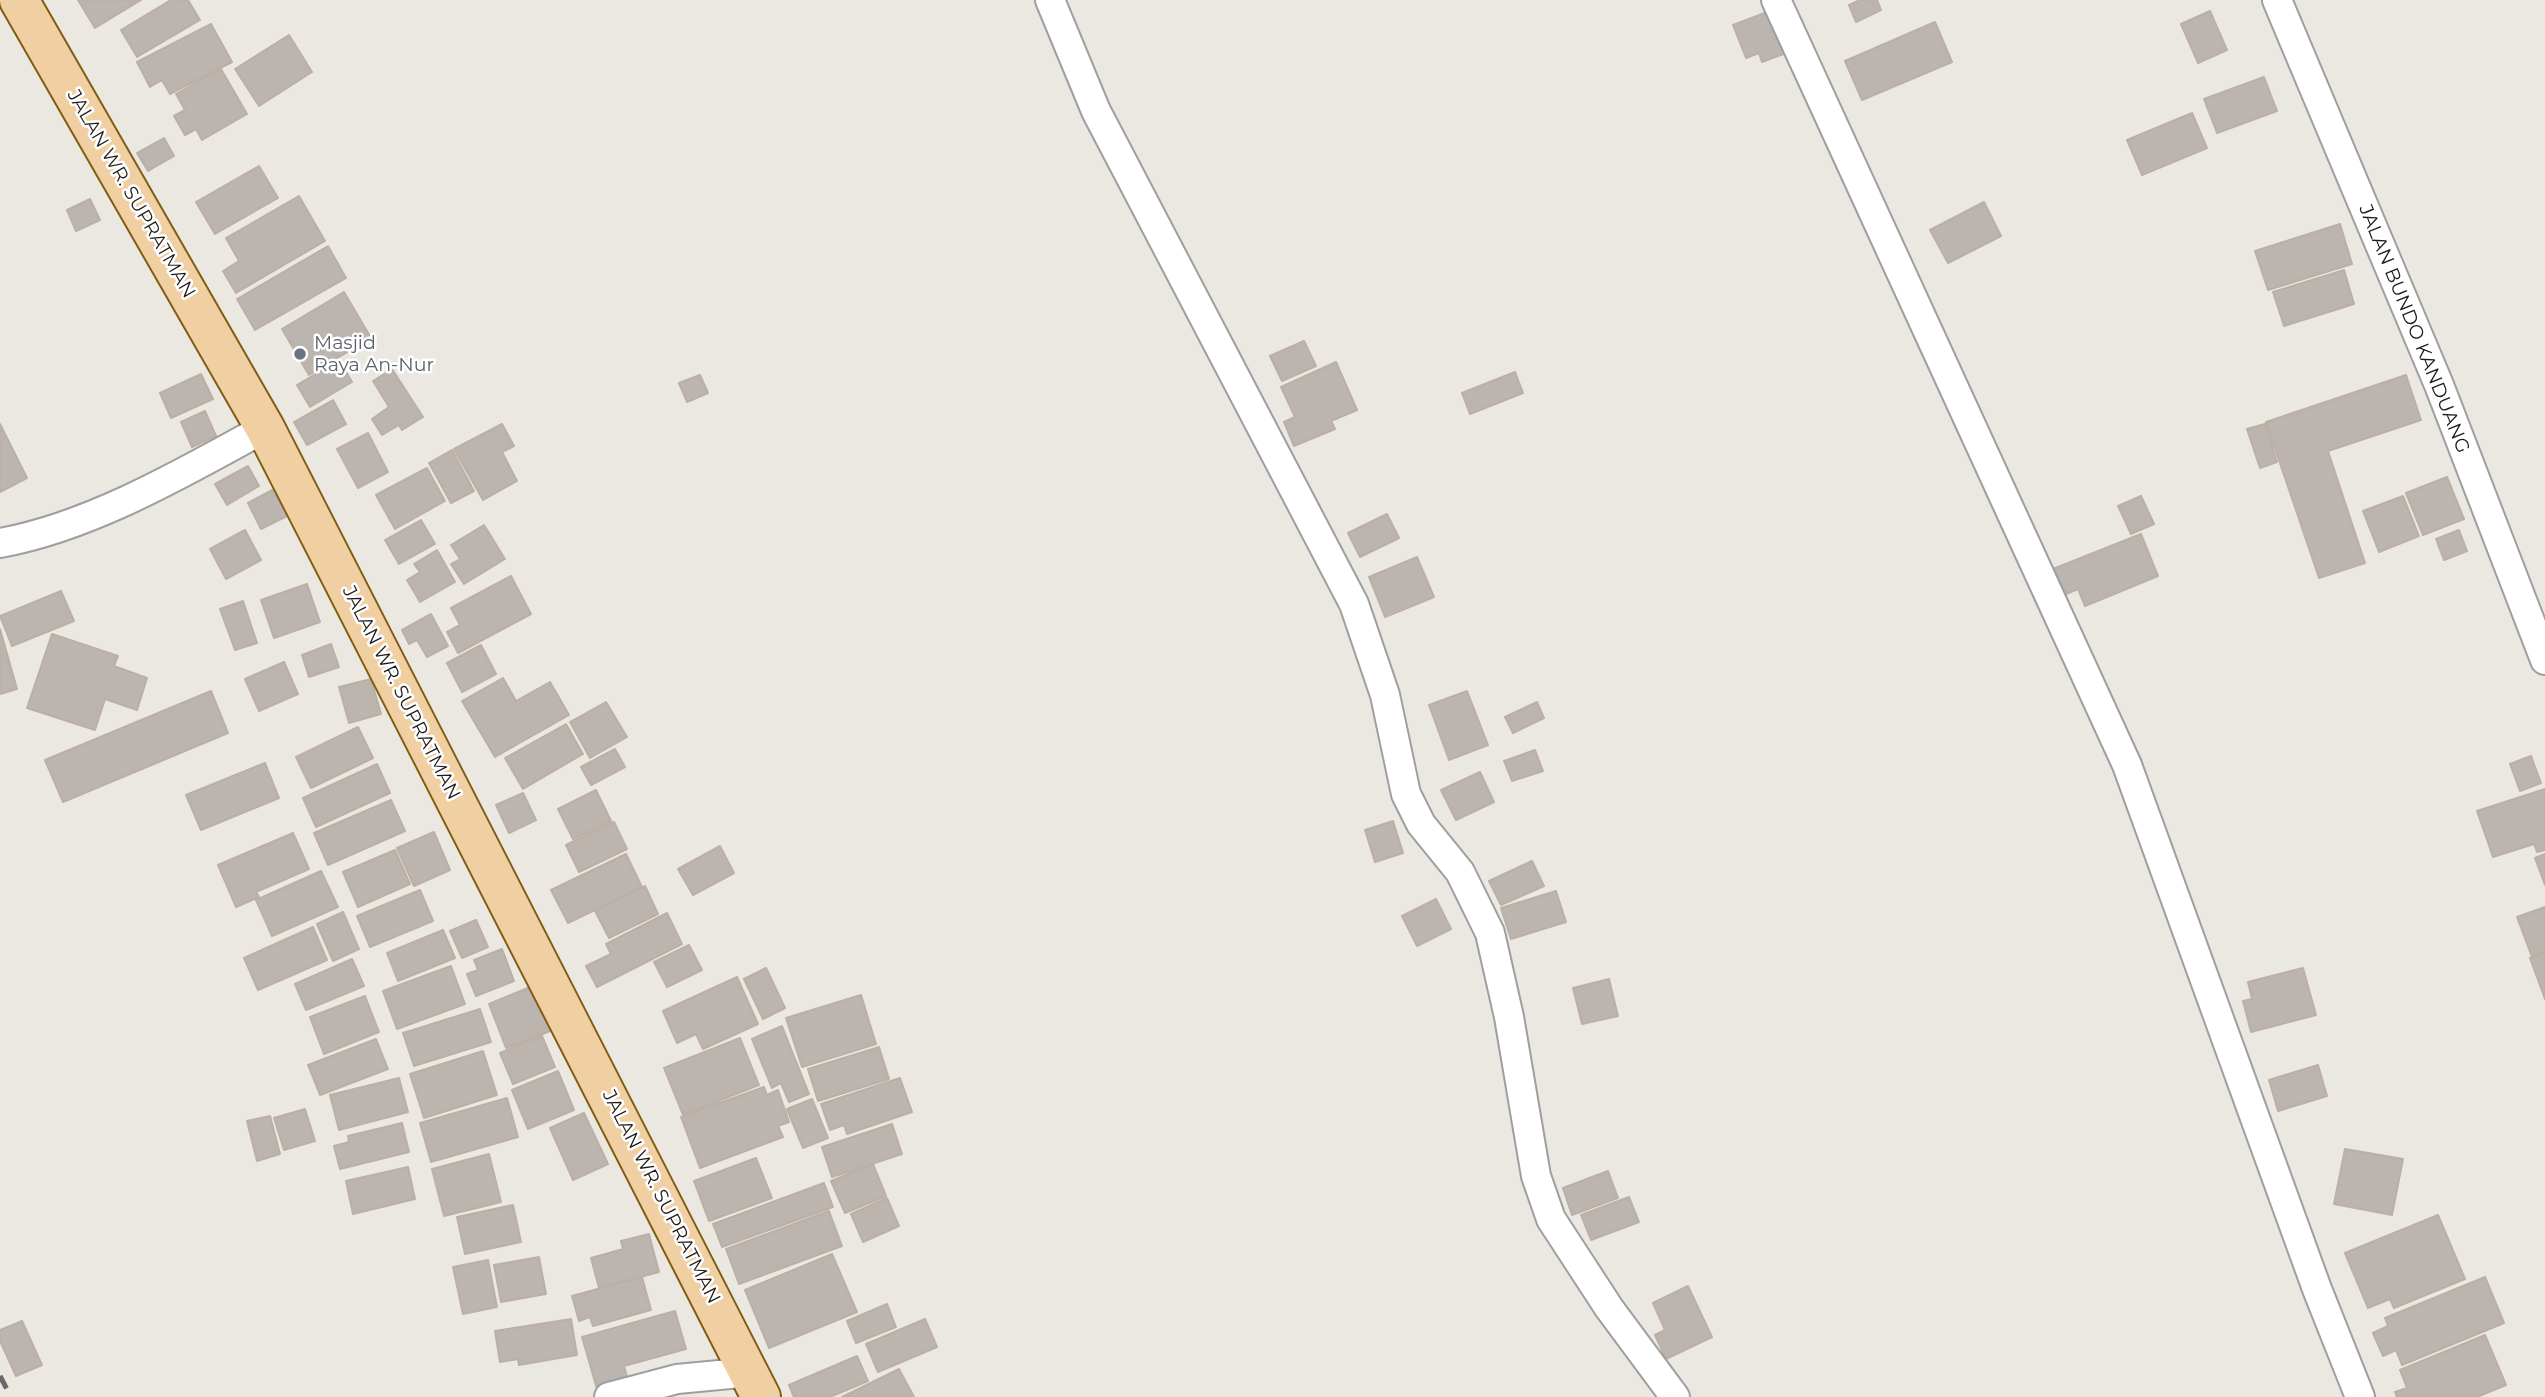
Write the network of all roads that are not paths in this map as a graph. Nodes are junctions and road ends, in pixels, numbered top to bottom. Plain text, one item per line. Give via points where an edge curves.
1 (19, 0) edge
2 (1050, 0) edge
3 (1776, 0) edge
4 (2277, 0) edge
5 (265, 428) junction
6 (0, 543) edge
7 (2545, 660) edge
8 (756, 1385) edge
9 (609, 1397) edge
10 (1675, 1397) edge
11 (2360, 1397) edge

1 - 5 main road, JALAN WR. SUPRATMAN
2 - 10 street via 1096,111 1354,604 1385,695 1406,794 1421,824 1460,872 1490,933 1536,1176 1551,1219
3 - 11 street via 2127,765
4 - 7 street, JALAN BUNDO KANDUANG via 2440,385
5 - 6 street via 130,498
5 - 8 main road, JALAN WR. SUPRATMAN
8 - 9 street via 677,1379

